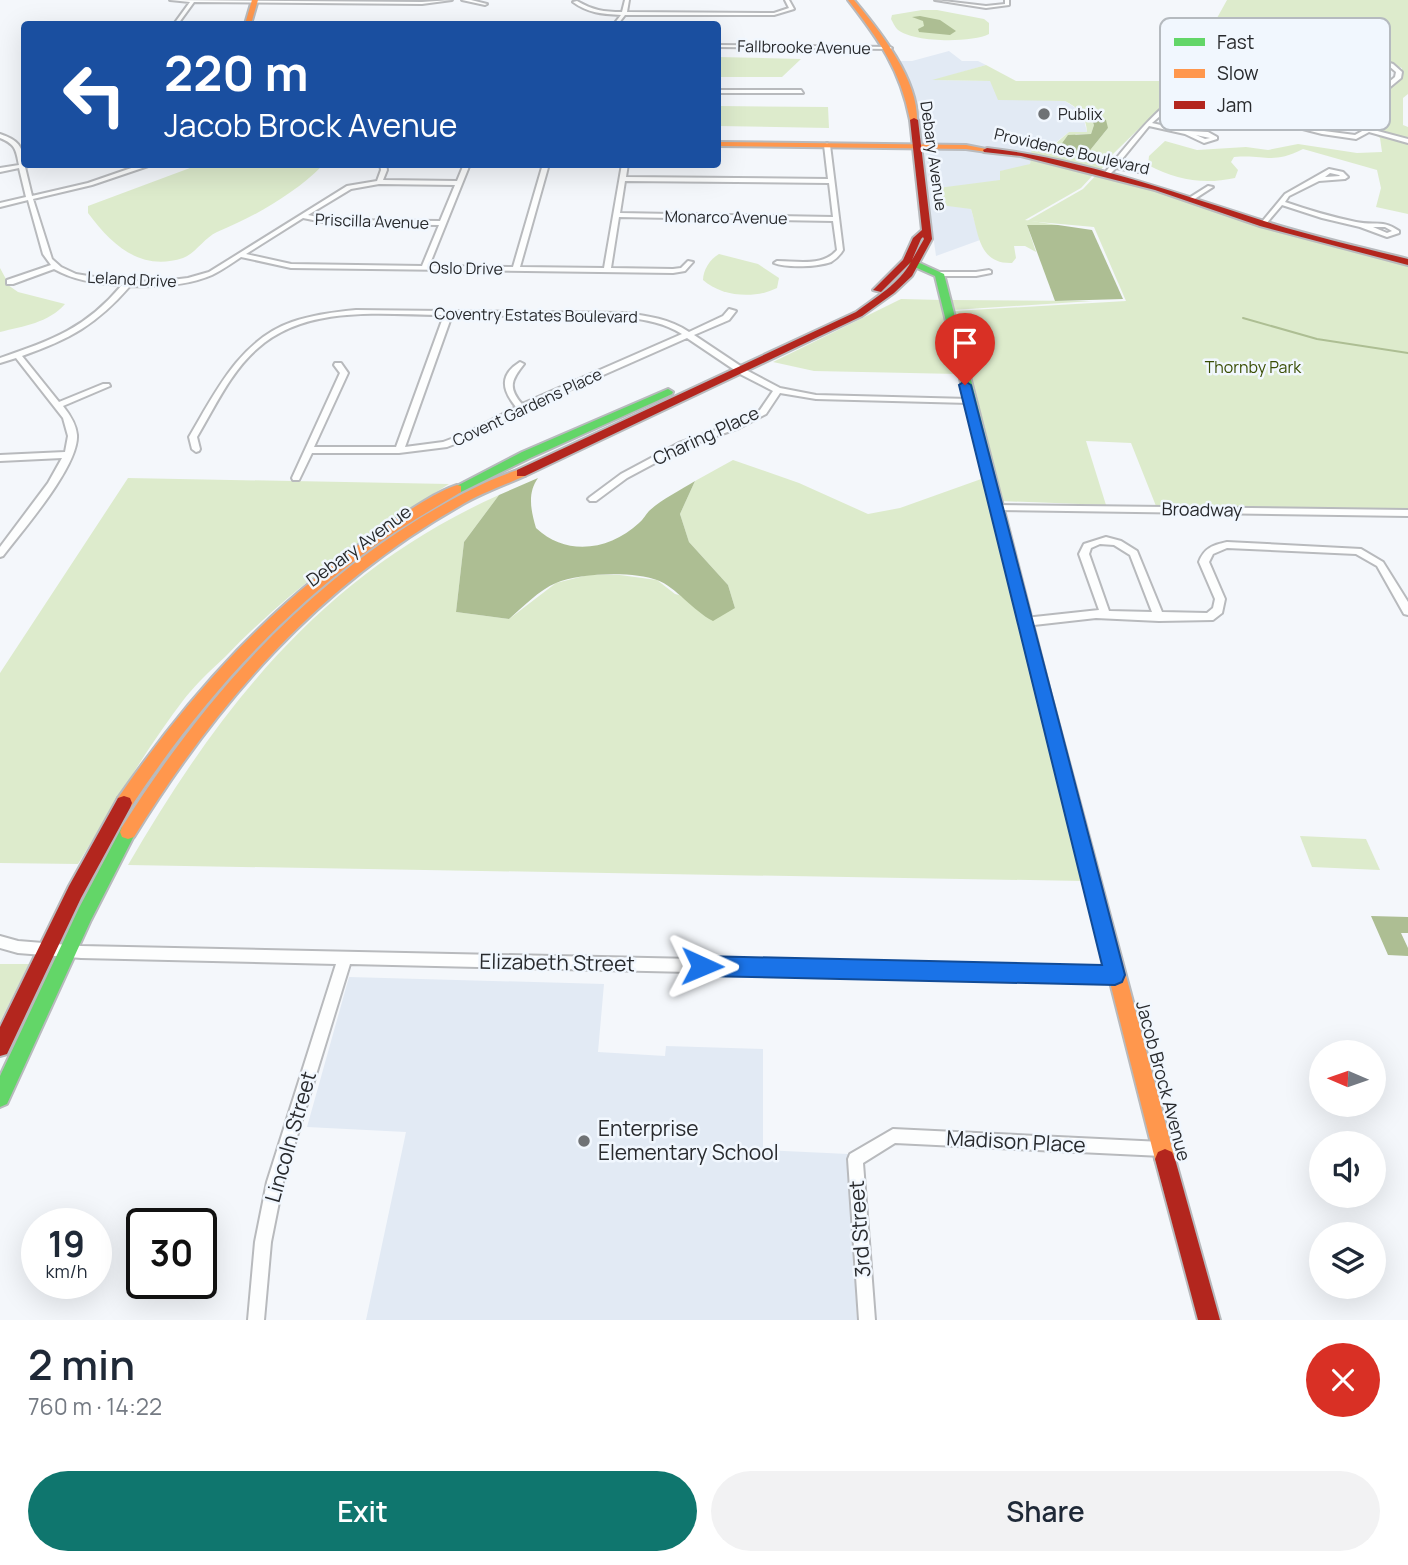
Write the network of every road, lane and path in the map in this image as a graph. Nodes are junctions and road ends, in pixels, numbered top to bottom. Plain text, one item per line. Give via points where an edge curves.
1 (173, 0) edge
2 (193, 0) edge
3 (450, 0) edge
4 (464, 0) edge
5 (627, 0) edge
6 (788, 0) edge
7 (850, 0) edge
8 (937, 0) edge
9 (1007, 0) edge
10 (254, 1) edge
11 (397, 1) edge
12 (575, 2) dead end
13 (485, 4) dead end
14 (624, 13) junction
15 (178, 21) edge
16 (249, 21) edge
17 (383, 21) edge
18 (618, 21) edge
19 (721, 46) edge
20 (890, 48) junction
21 (1390, 66) edge
22 (1390, 85) edge
23 (721, 92) edge
24 (801, 92) dead end
25 (1160, 113) edge
26 (1148, 124) junction
27 (1160, 127) edge
28 (1174, 130) edge
29 (1368, 130) joint
30 (1322, 132) dead end
31 (1187, 133) dead end
32 (0, 136) edge
33 (1408, 141) edge
34 (721, 144) edge
35 (827, 145) junction
36 (918, 146) junction
37 (21, 158) edge
38 (21, 167) edge
39 (22, 168) edge
40 (140, 168) edge
41 (384, 168) edge
42 (465, 168) edge
43 (545, 168) edge
44 (624, 168) edge
45 (0, 170) edge
46 (1110, 170) junction
47 (1136, 171) dead end
48 (623, 179) junction
49 (1318, 179) dead end
50 (831, 181) junction
51 (379, 182) junction
52 (459, 183) junction
53 (1210, 187) dead end
54 (31, 199) junction
55 (1191, 199) junction
56 (1282, 202) junction
57 (0, 205) edge
58 (617, 215) junction
59 (301, 216) junction
60 (836, 219) junction
61 (443, 223) junction
62 (1264, 224) junction
63 (1362, 225) dead end
64 (240, 255) junction
65 (690, 262) dead end
66 (1408, 262) edge
67 (777, 263) dead end
68 (913, 263) junction
69 (55, 266) junction
70 (425, 267) junction
71 (516, 268) junction
72 (607, 270) junction
73 (989, 272) dead end
74 (939, 274) junction
75 (10, 282) dead end
76 (129, 282) junction
77 (732, 311) dead end
78 (449, 313) junction
79 (275, 316) dead end
80 (284, 326) junction
81 (690, 334) junction
82 (17, 355) junction
83 (0, 361) edge
84 (520, 364) dead end
85 (338, 365) dead end
86 (736, 366) junction
87 (106, 386) dead end
88 (778, 390) junction
89 (968, 401) junction
90 (58, 405) junction
91 (521, 408) junction
92 (196, 449) dead end
93 (309, 450) junction
94 (399, 450) junction
95 (68, 455) junction
96 (0, 458) edge
97 (296, 478) dead end
98 (593, 499) dead end
99 (996, 508) junction
100 (1408, 513) edge
101 (5, 540) edge
102 (0, 554) edge
103 (1408, 611) edge
104 (1105, 614) junction
105 (1159, 617) junction
106 (1025, 622) junction
107 (0, 942) edge
108 (48, 949) junction
109 (69, 950) junction
110 (345, 958) junction
111 (1115, 975) junction
112 (0, 1047) edge
113 (0, 1097) edge
114 (874, 1148) joint
115 (1162, 1149) junction
116 (256, 1320) edge
117 (867, 1320) edge
118 (1209, 1320) edge

1 - 2 street
2 - 10 street
2 - 15 street
3 - 11 street
4 - 13 street
5 - 14 street
6 - 14 street via 790,11 774,15
7 - 20 main road, Debary Avenue
8 - 9 street via 986,7 1003,6
10 - 11 street
10 - 16 main road
11 - 17 street
12 - 14 street via 594,11
14 - 18 street
19 - 20 street, Fallbrooke Avenue
20 - 36 main road, Debary Avenue via 905,85
21 - 22 street via 1399,72
23 - 24 street
25 - 26 street
26 - 27 street
26 - 46 street
28 - 31 street
29 - 30 street via 1356,137
29 - 33 street
32 - 37 street via 20,150
34 - 35 main road, Providence Boulevard
35 - 36 main road, Providence Boulevard
35 - 50 street
36 - 46 main road, Providence Boulevard via 992,149
36 - 68 main road, Debary Avenue via 928,239
38 - 45 street
39 - 54 street
40 - 54 street
41 - 51 street
42 - 52 street
43 - 71 street
44 - 48 street
46 - 47 street
46 - 55 main road, Providence Boulevard
48 - 50 street
48 - 58 street
49 - 56 street
50 - 60 street
51 - 52 street, Leland Drive
51 - 59 street, Leland Drive via 340,191
52 - 61 street
53 - 55 street
54 - 57 street
54 - 69 street
55 - 62 main road, Providence Boulevard
56 - 62 street
56 - 63 street
58 - 60 street, Monarco Avenue
58 - 72 street
59 - 61 street, Priscilla Avenue via 333,222
59 - 64 street, Leland Drive
60 - 67 street via 840,250 832,259
61 - 70 street
62 - 66 main road, Providence Boulevard
64 - 70 street, Oslo Drive via 291,266
64 - 76 street, Leland Drive via 185,282
65 - 72 street, Oslo Drive via 683,270 673,271
68 - 74 main road
68 - 86 main road, Debary Avenue via 847,312
69 - 75 street
69 - 76 street, Leland Drive via 76,276
70 - 71 street, Oslo Drive
71 - 72 street, Oslo Drive
73 - 74 street
74 - 89 main road, Jacob Brock Avenue
76 - 82 street via 89,325
77 - 81 street, Covent Gardens Place
78 - 80 street, Coventry Estates Boulevard via 323,314
78 - 81 street, Coventry Estates Boulevard via 626,315 649,318
78 - 94 street
79 - 80 street
80 - 92 street, Coventry Estates Boulevard via 253,346 235,368 193,437
81 - 86 street, Coventry Estates Boulevard
81 - 91 street, Covent Gardens Place
82 - 83 street
82 - 90 street
84 - 91 street via 508,384 510,396
85 - 93 street via 344,373
86 - 88 street, Coventry Estates Boulevard
86 - 108 main road, Debary Avenue via 443,498 378,538 296,601 250,643 171,734 126,800
86 - 109 main road, Debary Avenue via 454,504 310,605 265,648 187,740 142,806
87 - 90 street
88 - 89 street, Coventry Estates Boulevard via 816,397
88 - 98 street, Charing Place via 763,412 682,445 624,476
89 - 99 main road, Jacob Brock Avenue
90 - 95 street via 72,429
91 - 94 street, Covent Gardens Place via 444,445
93 - 94 street, Covent Gardens Place
93 - 97 street
95 - 96 street
95 - 101 street
99 - 100 street, Broadway
99 - 106 main road, Jacob Brock Avenue
101 - 102 street
103 - 105 street via 1380,564 1358,551 1227,545 1208,552 1204,562 1220,599 1218,610 1203,618
104 - 105 street
104 - 105 street via 1084,554 1087,546 1105,540 1134,553
104 - 106 street
106 - 111 main road, Jacob Brock Avenue
107 - 108 street, Elizabeth Street
108 - 109 street, Elizabeth Street
108 - 112 main road, Debary Avenue
109 - 110 street, Elizabeth Street
109 - 113 main road, Debary Avenue
110 - 111 street, Elizabeth Street
110 - 116 street, Lincoln Street via 275,1181 263,1242
111 - 115 main road, Jacob Brock Avenue
114 - 115 street, Madison Place via 893,1136
114 - 117 street, 3rd Street via 855,1159
115 - 118 main road, Jacob Brock Avenue

